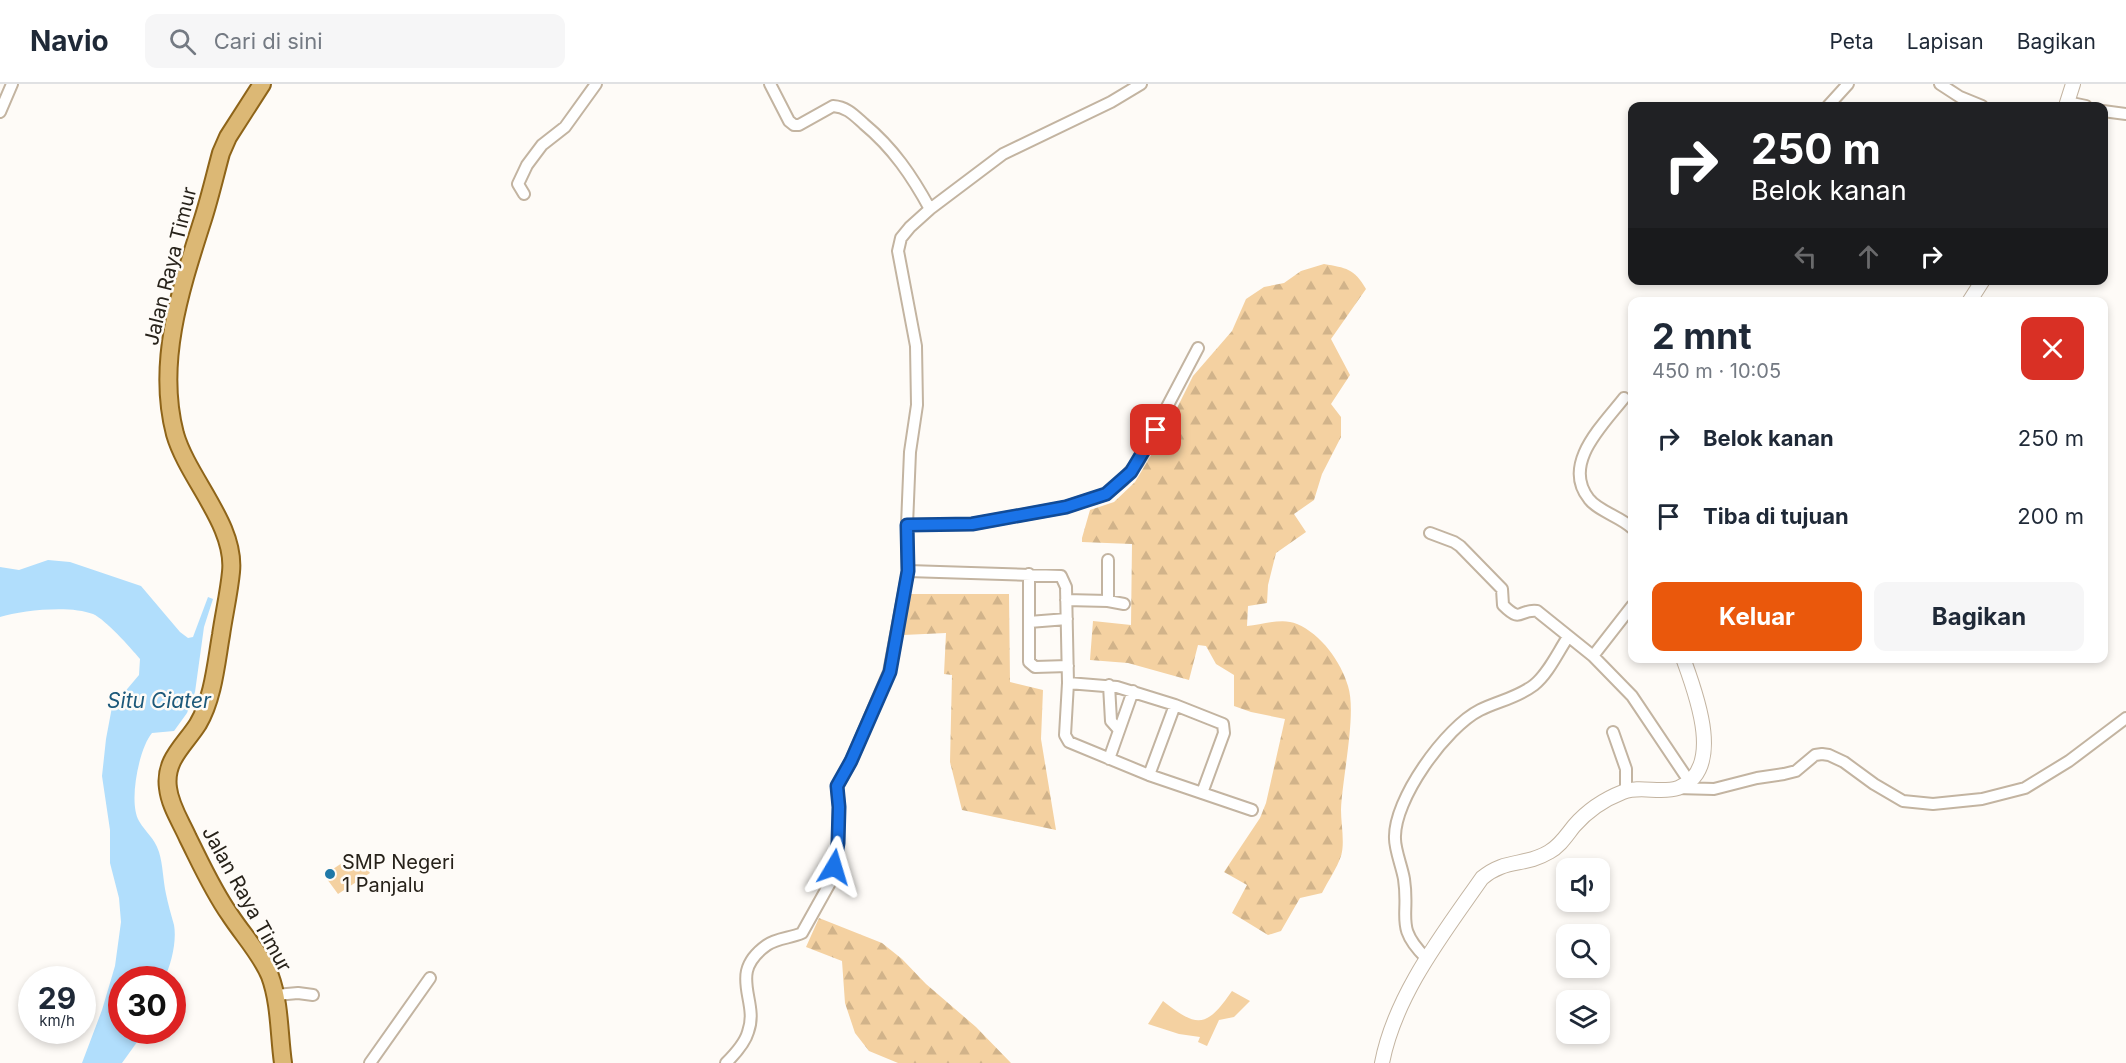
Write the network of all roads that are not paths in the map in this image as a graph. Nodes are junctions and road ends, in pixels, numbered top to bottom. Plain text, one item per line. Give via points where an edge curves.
1 (12, 84) edge
2 (262, 84) edge
3 (596, 84) edge
4 (770, 84) edge
5 (1141, 84) edge
6 (1848, 84) edge
7 (1940, 84) edge
8 (2073, 84) edge
9 (1832, 102) edge
10 (1972, 102) edge
11 (2068, 102) edge
12 (0, 112) edge
13 (2108, 112) edge
14 (2126, 114) edge
15 (524, 194) dead end
16 (930, 209) junction
17 (1198, 348) dead end
18 (1624, 398) dead end
19 (907, 525) junction
20 (1628, 525) edge
21 (1430, 533) dead end
22 (1108, 560) dead end
23 (908, 571) junction
24 (1029, 574) junction
25 (1066, 600) junction
26 (1108, 601) junction
27 (1124, 604) dead end
28 (1628, 611) edge
29 (1067, 619) junction
30 (1029, 622) junction
31 (1568, 637) junction
32 (1593, 656) junction
33 (1685, 663) edge
34 (1068, 666) junction
35 (1068, 683) junction
36 (1109, 685) junction
37 (1133, 691) junction
38 (1174, 705) junction
39 (2126, 718) edge
40 (1119, 730) junction
41 (1613, 732) dead end
42 (1109, 759) junction
43 (1149, 775) junction
44 (1682, 785) junction
45 (1626, 790) junction
46 (1202, 793) junction
47 (1252, 810) dead end
48 (1429, 955) junction
49 (430, 978) dead end
50 (276, 995) junction
51 (313, 996) dead end
52 (283, 1063) edge
53 (370, 1063) edge
54 (726, 1063) edge
55 (1382, 1063) edge

1 - 12 street
2 - 50 main road, Jalan Raya Timur via 221,153 188,266 168,359 168,393 176,435 227,535 232,570 204,711 171,762 167,776 171,804 228,912 264,965
3 - 15 street via 565,127 542,145 527,165 518,184
4 - 16 street via 794,125 833,106 846,108 900,159
5 - 16 street via 1003,154
6 - 9 street
7 - 10 street
8 - 11 street
13 - 14 street
16 - 19 street via 901,238 898,251 916,346 917,405 910,452
17 - 19 street via 1138,462 1106,494 1066,507 972,524
18 - 20 street via 1579,465 1580,482 1590,500
19 - 23 street
21 - 31 street via 1460,546 1502,589 1503,605 1511,614 1519,616 1534,610
22 - 26 street
23 - 24 street
23 - 54 street via 890,672 837,786 838,843 831,881 802,933 767,945 752,960 745,981 749,1032
24 - 25 street via 1061,576
24 - 30 street
25 - 26 street
25 - 29 street
26 - 27 street
28 - 32 street
29 - 30 street
29 - 34 street
30 - 34 street via 1031,666
31 - 32 street
31 - 48 street via 1536,684 1517,696 1479,710 1452,730 1414,782 1397,823 1395,839 1404,883 1407,934
32 - 44 street via 1632,696
33 - 44 street via 1696,694 1703,752 1695,775
34 - 35 street
35 - 36 street
35 - 42 street via 1066,738
36 - 37 street
36 - 40 street via 1111,721
37 - 38 street
37 - 40 street
38 - 43 street
38 - 46 street via 1225,726
39 - 44 street via 2025,788 1982,799 1933,804 1903,801 1844,762 1822,754 1784,774 1714,789
40 - 42 street
41 - 45 street via 1626,769
42 - 43 street
43 - 46 street
44 - 45 street
45 - 48 street via 1588,813 1550,852 1494,868 1482,879
46 - 47 street
48 - 55 street via 1398,1015
49 - 53 street
50 - 51 street
50 - 52 main road, Jalan Raya Timur

